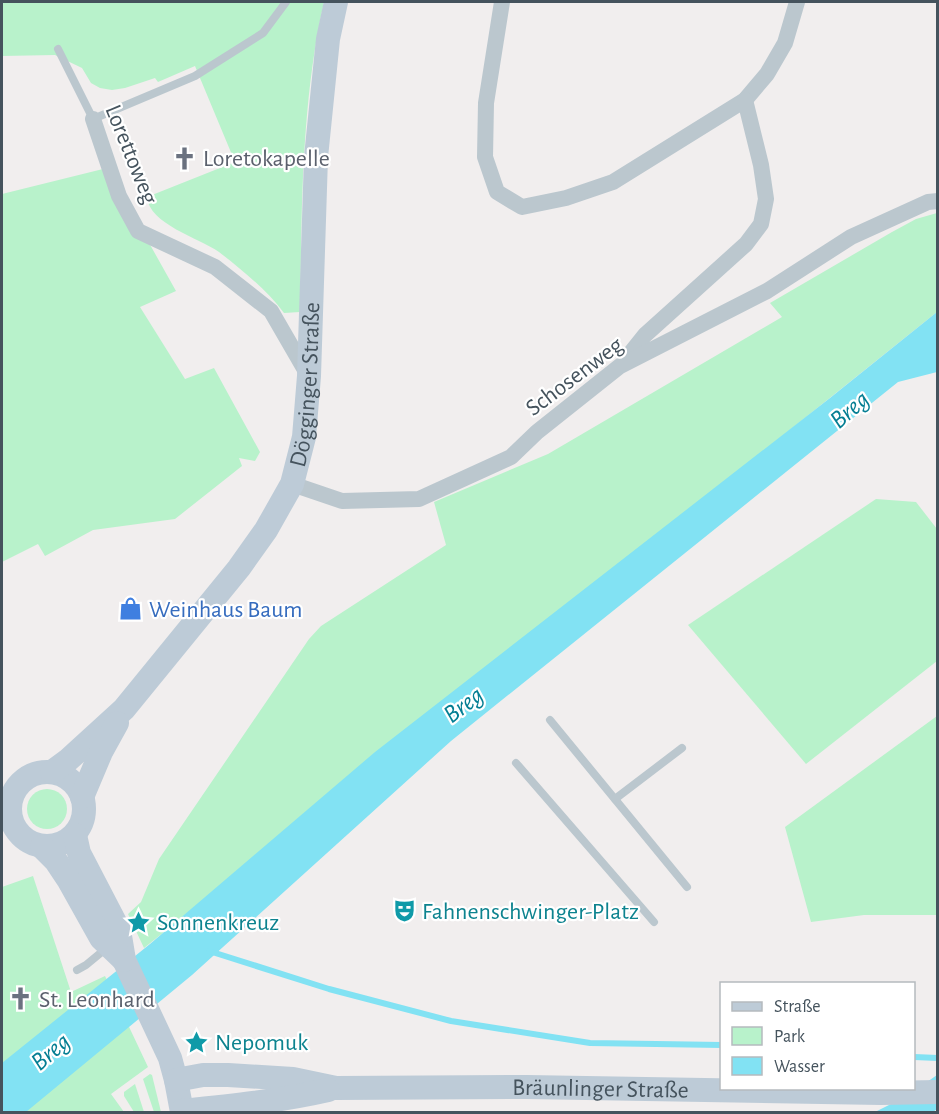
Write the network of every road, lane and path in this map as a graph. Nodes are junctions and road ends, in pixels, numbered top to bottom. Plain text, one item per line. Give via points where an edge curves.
1 (286, 2) edge
2 (336, 2) edge
3 (502, 2) edge
4 (797, 2) edge
5 (58, 49) dead end
6 (745, 100) junction
7 (93, 119) junction
8 (938, 201) edge
9 (620, 366) junction
10 (309, 376) junction
11 (292, 484) junction
12 (124, 709) junction
13 (550, 720) dead end
14 (682, 748) dead end
15 (516, 763) dead end
16 (52, 772) junction
17 (12, 780) edge
18 (82, 797) junction
19 (615, 799) junction
20 (5, 812) edge
21 (75, 835) junction
22 (42, 847) junction
23 (687, 887) dead end
24 (654, 922) dead end
25 (117, 953) junction
26 (77, 970) dead end
27 (176, 1080) junction
28 (336, 1088) junction
29 (938, 1092) edge
30 (182, 1112) edge

1 - 7 lane via 263,33 195,76
2 - 10 main road, Dögginger Straße via 328,39 316,157
3 - 6 street via 486,103 485,157 497,192 522,207 613,182
4 - 6 street via 785,43 767,74
5 - 7 lane, Lorettoweg
6 - 9 street via 766,199 761,224 746,244 645,335
7 - 10 street, Lorettoweg via 119,196 138,231 216,267 271,311
8 - 9 street, Schosenweg via 851,237 767,291
9 - 11 street, Schosenweg via 511,457 419,499 342,501
10 - 11 main road, Dögginger Straße via 304,437
11 - 12 main road, Dögginger Straße via 239,568
12 - 16 main road, Dögginger Straße
12 - 18 main road, Dögginger Straße
13 - 19 lane
14 - 19 lane
15 - 24 lane
16 - 17 main road
16 - 18 main road via 67,777
17 - 20 main road via 14,792
18 - 21 main road via 84,812
19 - 23 lane
20 - 22 main road via 23,838
21 - 22 main road via 62,844
21 - 25 main road via 83,861 119,930
22 - 25 main road via 56,861 101,938
25 - 26 lane
25 - 27 main road via 163,1043
27 - 28 main road, Bräunlinger Straße via 203,1075 293,1078
27 - 30 main road
28 - 29 main road, Bräunlinger Straße
28 - 30 main road, Bräunlinger Straße

